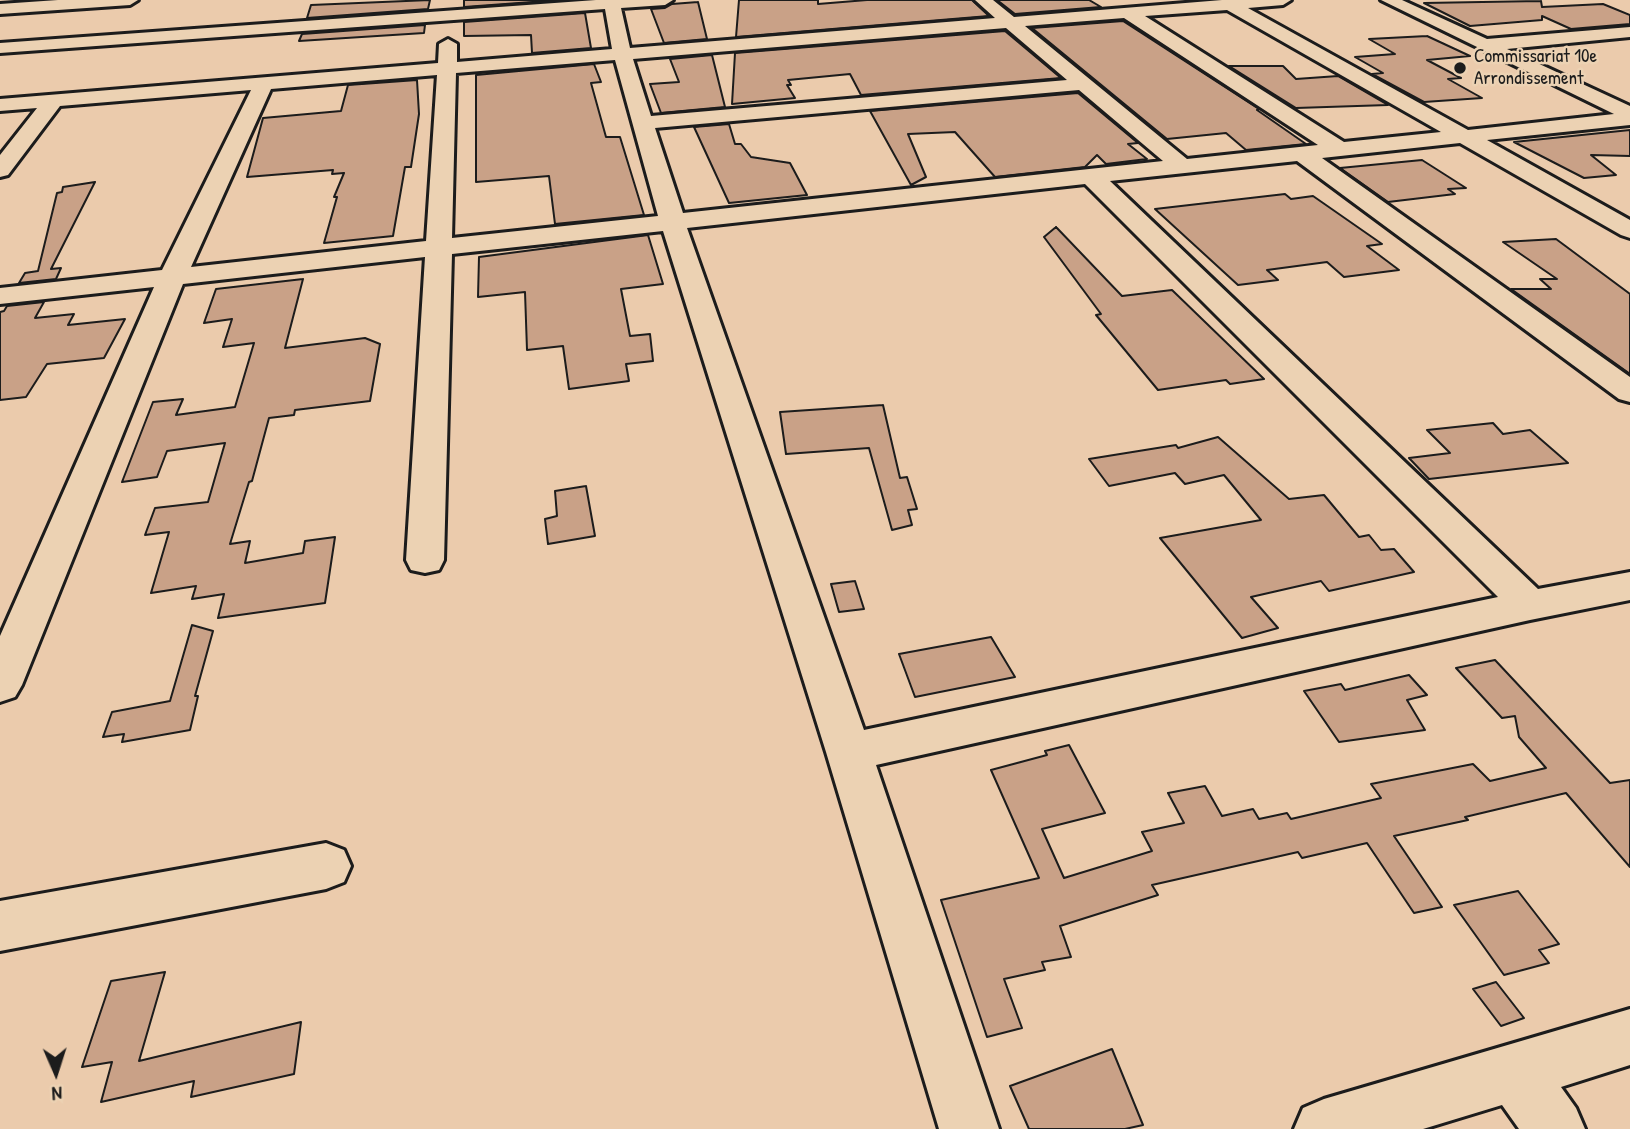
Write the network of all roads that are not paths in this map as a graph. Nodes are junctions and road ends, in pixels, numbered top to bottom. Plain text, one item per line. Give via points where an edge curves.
1 (130, 0) edge
2 (665, 0) edge
3 (984, 0) edge
4 (1283, 0) edge
5 (1389, 0) edge
6 (612, 2) edge
7 (1229, 4) junction
8 (449, 8) edge
9 (0, 9) edge
10 (1125, 11) junction
11 (1009, 21) junction
12 (1630, 32) edge
13 (1483, 45) junction
14 (0, 48) edge
15 (622, 53) junction
16 (447, 68) junction
17 (264, 83) junction
18 (1083, 83) junction
19 (54, 100) junction
20 (0, 105) edge
21 (1630, 116) edge
22 (644, 123) junction
23 (1464, 136) junction
24 (1340, 150) junction
25 (1302, 154) junction
26 (1182, 166) junction
27 (0, 170) edge
28 (1092, 177) junction
29 (674, 223) junction
30 (1630, 230) edge
31 (438, 248) junction
32 (173, 276) junction
33 (0, 296) edge
34 (1630, 392) edge
35 (425, 560) dead end
36 (1630, 586) edge
37 (1530, 605) junction
38 (0, 685) edge
39 (849, 752) junction
40 (326, 866) dead end
41 (0, 926) edge
42 (1630, 1037) edge
43 (1514, 1072) junction
44 (969, 1129) edge
45 (1324, 1129) edge
46 (1555, 1129) edge

1 - 9 street
2 - 6 street
3 - 11 street
4 - 7 street
5 - 13 street
6 - 8 street
6 - 15 street
7 - 10 street
7 - 23 street
8 - 14 street
8 - 16 street
10 - 11 street
10 - 24 street
11 - 15 street
11 - 18 street
12 - 13 street
13 - 21 street
15 - 16 street
15 - 22 street
16 - 17 street
16 - 31 street
17 - 19 street
17 - 32 street
18 - 22 street
18 - 26 street
19 - 20 street
19 - 27 street
21 - 23 street
22 - 29 street
23 - 24 street
23 - 30 street
24 - 25 street
25 - 26 street
25 - 34 street
26 - 28 street
28 - 29 street
28 - 37 street
29 - 31 street
29 - 39 street
31 - 32 street
31 - 35 street
32 - 33 street
32 - 38 street
36 - 37 street
37 - 39 street
39 - 44 street
40 - 41 street
42 - 43 street
43 - 45 street
43 - 46 street

